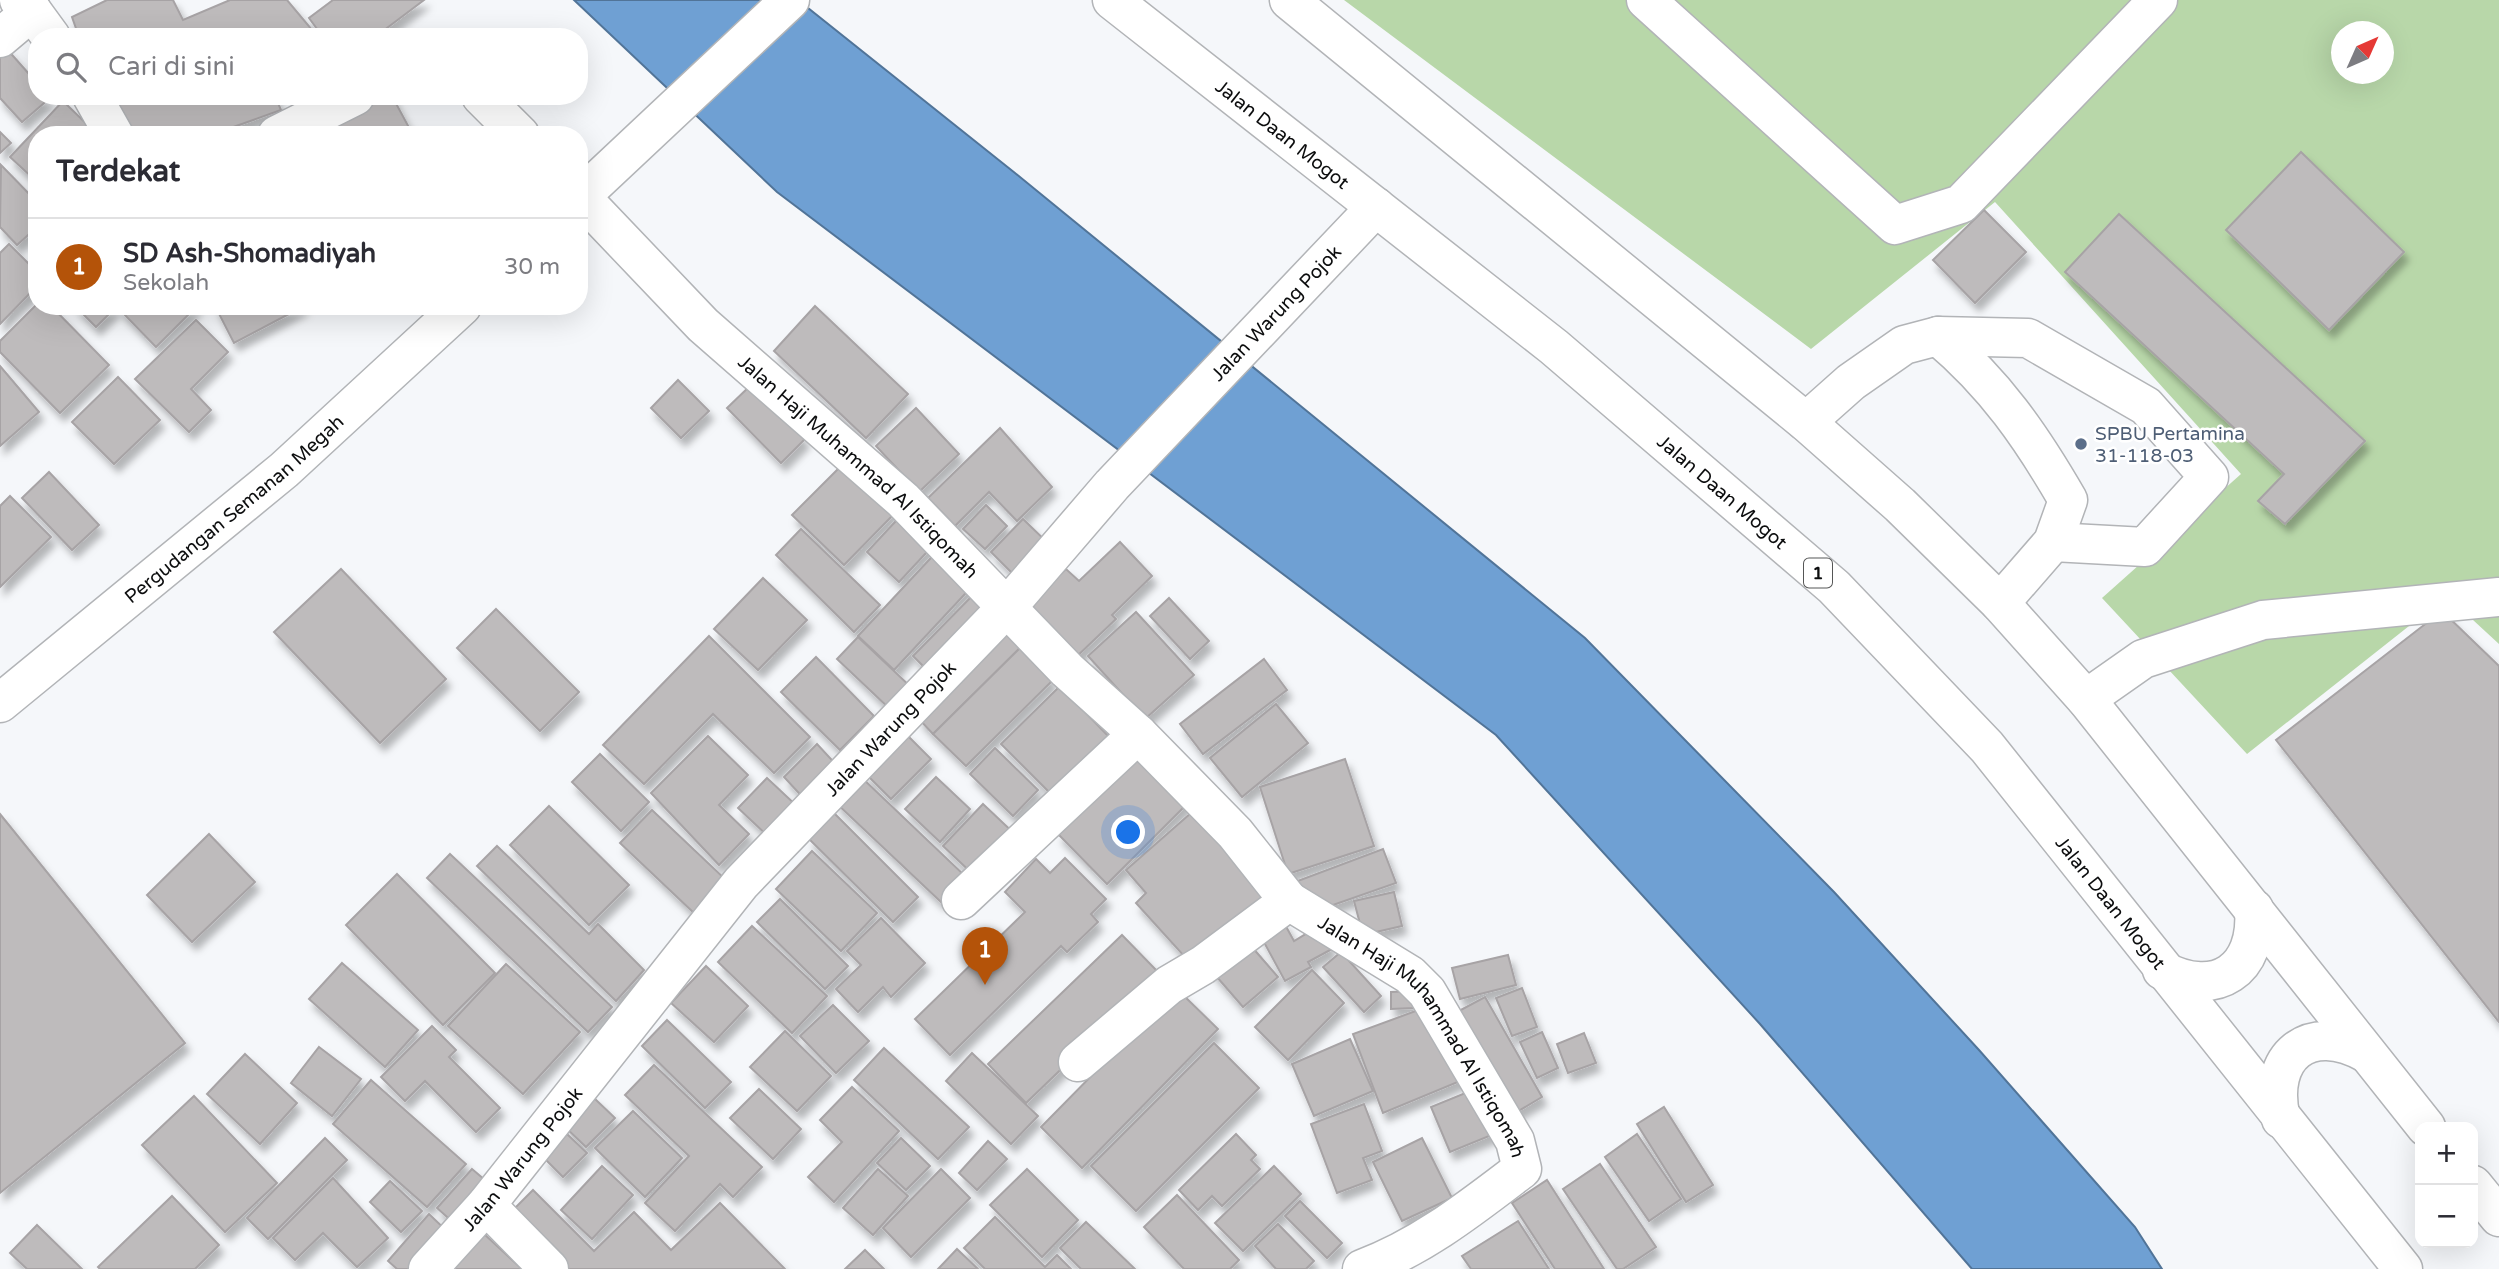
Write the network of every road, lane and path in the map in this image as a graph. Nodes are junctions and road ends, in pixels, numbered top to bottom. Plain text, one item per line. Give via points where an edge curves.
1 (790, 0) edge
2 (1112, 0) edge
3 (1289, 0) edge
4 (1646, 0) edge
5 (2158, 0) edge
6 (34, 16) edge
7 (0, 38) edge
8 (97, 105) edge
9 (337, 105) edge
10 (490, 105) edge
11 (109, 126) edge
12 (295, 126) edge
13 (511, 126) edge
14 (588, 190) edge
15 (588, 205) edge
16 (1376, 206) junction
17 (452, 315) edge
18 (1938, 336) junction
19 (1806, 422) junction
20 (2053, 542) junction
21 (2499, 597) edge
22 (2000, 603) junction
23 (1008, 606) junction
24 (2086, 699) junction
25 (0, 703) edge
26 (1138, 734) junction
27 (961, 900) dead end
28 (1289, 901) junction
29 (2254, 909) junction
30 (2162, 970) junction
31 (2366, 1053) junction
32 (1078, 1062) dead end
33 (2281, 1119) junction
34 (2422, 1122) edge
35 (2478, 1191) edge
36 (486, 1205) junction
37 (2499, 1217) edge
38 (428, 1269) edge
39 (550, 1269) edge
40 (1362, 1269) edge
41 (2403, 1269) edge

1 - 14 main road
2 - 16 main road, Jalan Daan Mogot / 1
3 - 19 main road
4 - 5 main road via 1895,225 1961,204
6 - 7 main road
8 - 11 main road
9 - 12 main road
10 - 13 main road
15 - 23 main road, Jalan Haji Muhammad Al Istiqomah via 703,325 903,499
16 - 23 main road, Jalan Warung Pojok via 1112,485
16 - 30 main road, Jalan Daan Mogot / 1 via 1554,347 1834,587 1987,747
17 - 25 main road, Pergudangan Semanan Megah via 284,470
18 - 19 main road via 1904,345 1851,382
18 - 20 main road via 1976,368 2035,443 2068,500
18 - 20 main road via 2028,338 2146,406 2209,477 2145,547
19 - 22 main road
20 - 22 main road
21 - 24 main road via 2263,620 2143,659
22 - 24 main road
23 - 26 main road, Jalan Haji Muhammad Al Istiqomah via 1067,670
23 - 36 main road, Jalan Warung Pojok via 741,883
24 - 29 main road
26 - 27 main road
26 - 28 main road, Jalan Haji Muhammad Al Istiqomah via 1234,833
28 - 32 main road, Jalan Haji Muhammad Al Istiqomah via 1203,965 1168,985
28 - 40 main road, Jalan Haji Muhammad Al Istiqomah via 1410,975 1427,992 1515,1141 1522,1169 1451,1223
29 - 30 main road via 2256,933 2247,956 2231,974 2208,983 2183,982
29 - 31 main road
30 - 33 main road, Jalan Daan Mogot / 1
31 - 33 main road via 2344,1041 2319,1041 2296,1051 2278,1082
31 - 34 main road
33 - 41 main road, Jalan Daan Mogot / 1
35 - 37 main road
36 - 38 main road, Jalan Warung Pojok
36 - 39 main road

